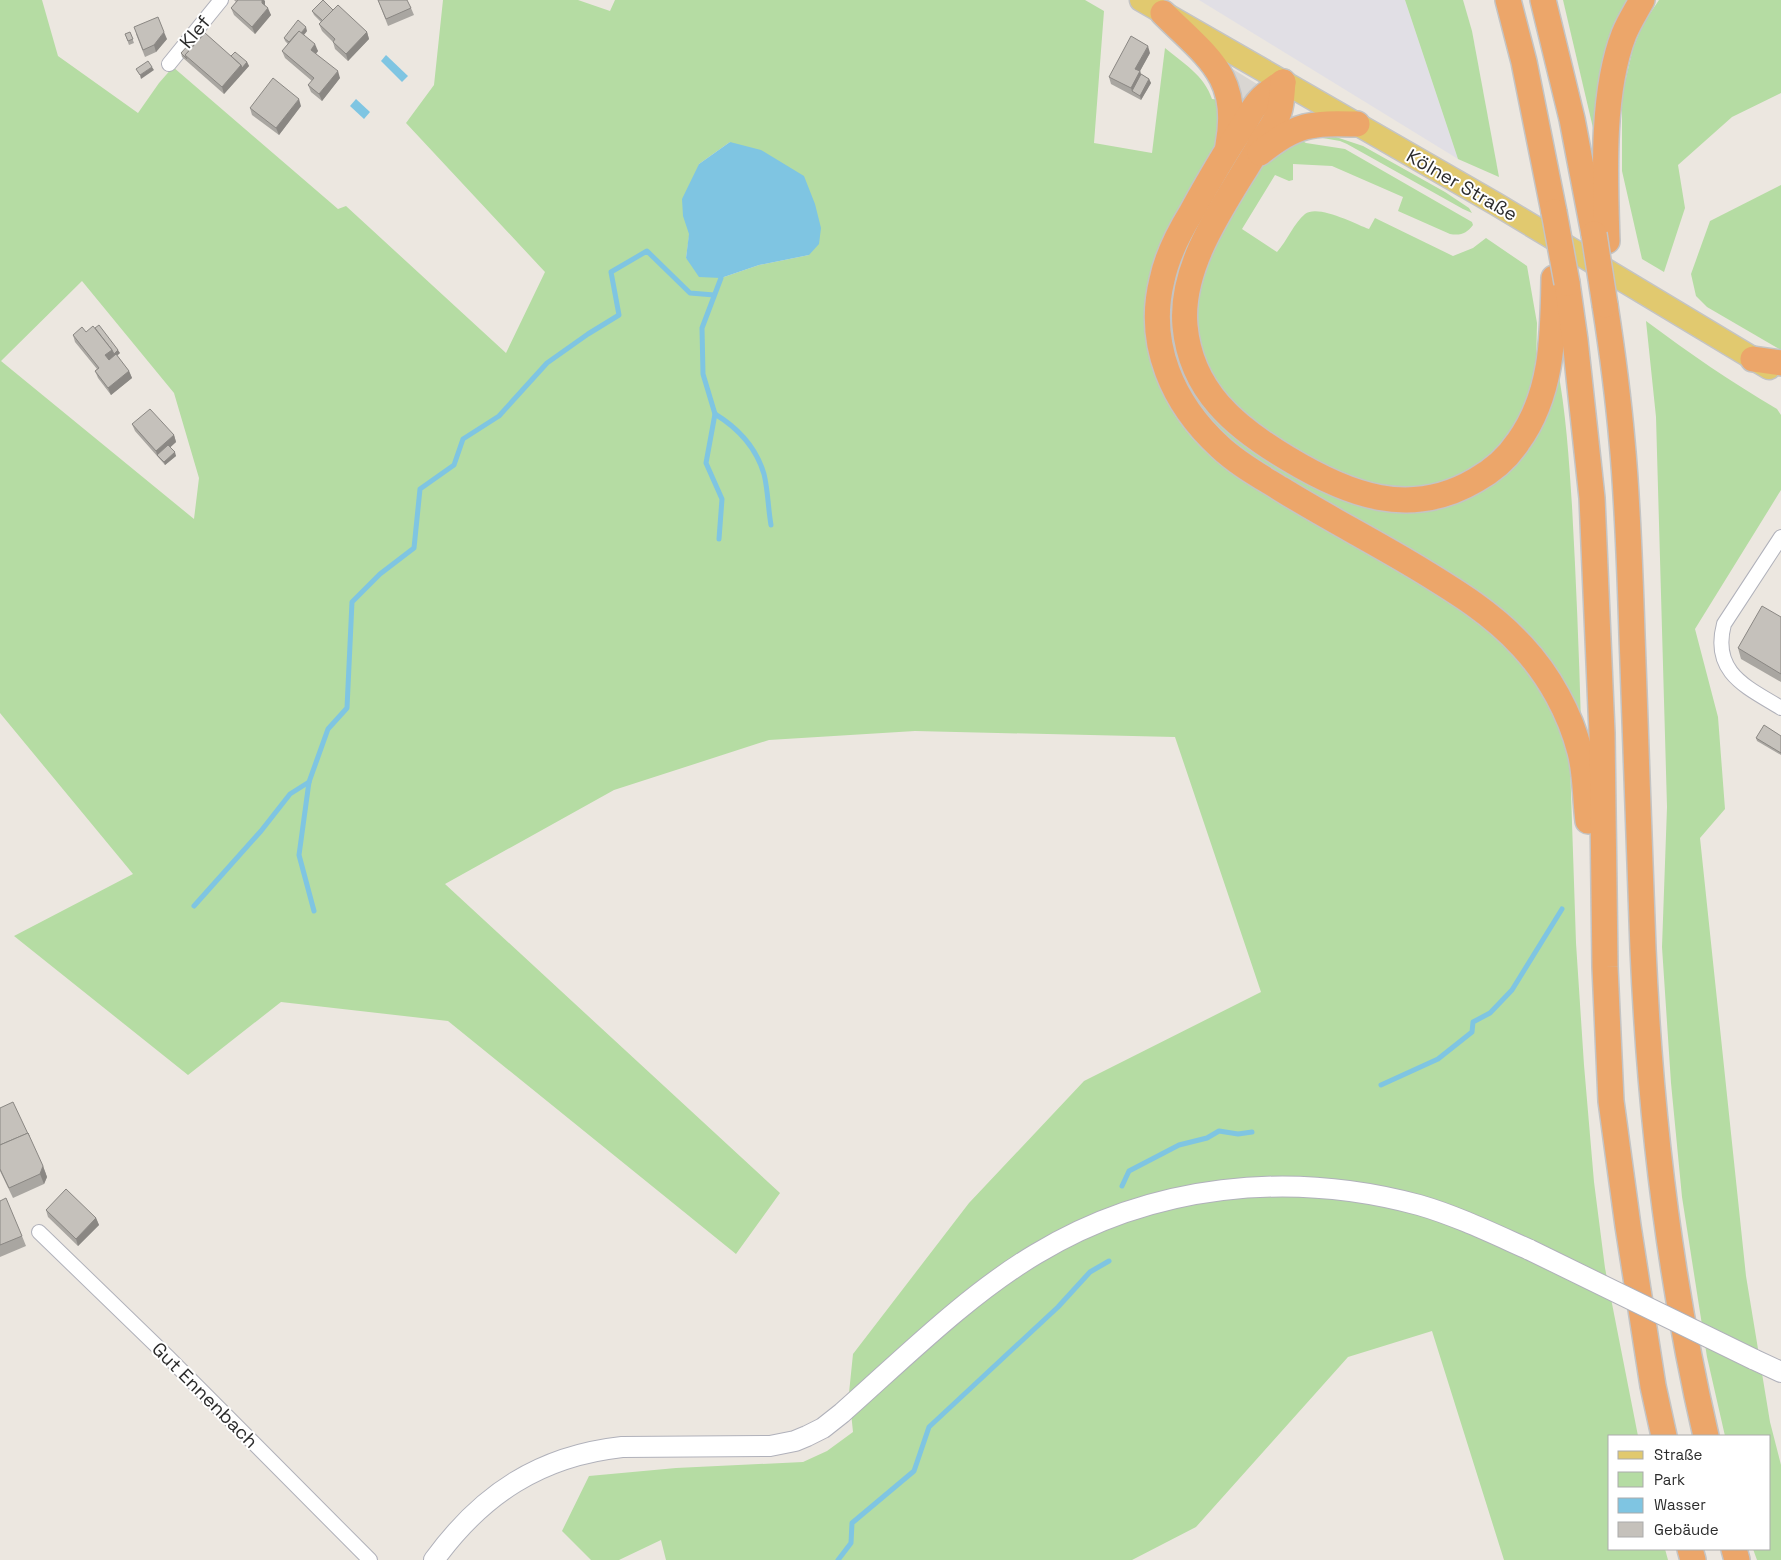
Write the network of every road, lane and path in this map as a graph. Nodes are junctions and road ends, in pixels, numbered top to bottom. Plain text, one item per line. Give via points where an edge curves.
1 (221, 0) edge
2 (1141, 0) edge
3 (1508, 0) edge
4 (1542, 0) edge
5 (1642, 0) edge
6 (1163, 12) junction
7 (169, 64) dead end
8 (1283, 82) junction
9 (1357, 124) junction
10 (1227, 150) junction
11 (1252, 160) junction
12 (1600, 238) junction
13 (1560, 279) junction
14 (1753, 359) junction
15 (1781, 363) edge
16 (1781, 375) edge
17 (1781, 537) edge
18 (1781, 708) edge
19 (1605, 967) junction
20 (39, 1232) dead end
21 (1781, 1372) edge
22 (1664, 1435) edge
23 (1706, 1435) edge
24 (370, 1560) edge
25 (434, 1560) edge

1 - 7 street, Klef
2 - 6 main road, Kölner Straße
3 - 13 highway, bridge via 1554,212
4 - 12 highway
5 - 12 highway via 1625,32 1613,72
6 - 8 main road, Kölner Straße
6 - 10 highway via 1224,80 1232,124
8 - 9 main road, Kölner Straße
8 - 10 highway via 1259,101
8 - 11 highway via 1279,112
9 - 11 highway via 1302,127 1285,134
9 - 14 main road, Kölner Straße
10 - 19 highway via 1178,235 1161,282 1158,304 1160,346 1175,391 1204,431 1238,462 1466,598 1506,629 1543,672 1572,726 1580,753
11 - 13 highway via 1218,214 1192,271 1186,297 1188,349 1205,387 1219,406 1254,438 1301,467 1356,492 1398,501 1420,500 1464,487 1501,461 1518,443 1540,401 1549,368
12 - 23 highway, bridge via 1628,525 1643,952 1650,1057 1664,1201 1691,1370
13 - 19 highway via 1575,340 1592,498 1602,733
14 - 15 highway
14 - 16 main road, Kölner Straße
17 - 18 street via 1724,624 1721,634 1727,668 1739,682
19 - 22 highway via 1611,1101 1653,1386
20 - 24 street, Gut Ennenbach
21 - 25 street, bridge via 1530,1250 1421,1206 1327,1188 1265,1186 1204,1192 1142,1207 1061,1240 1034,1255 962,1307 842,1414 807,1436 770,1446 600,1449 557,1461 494,1496 456,1532

